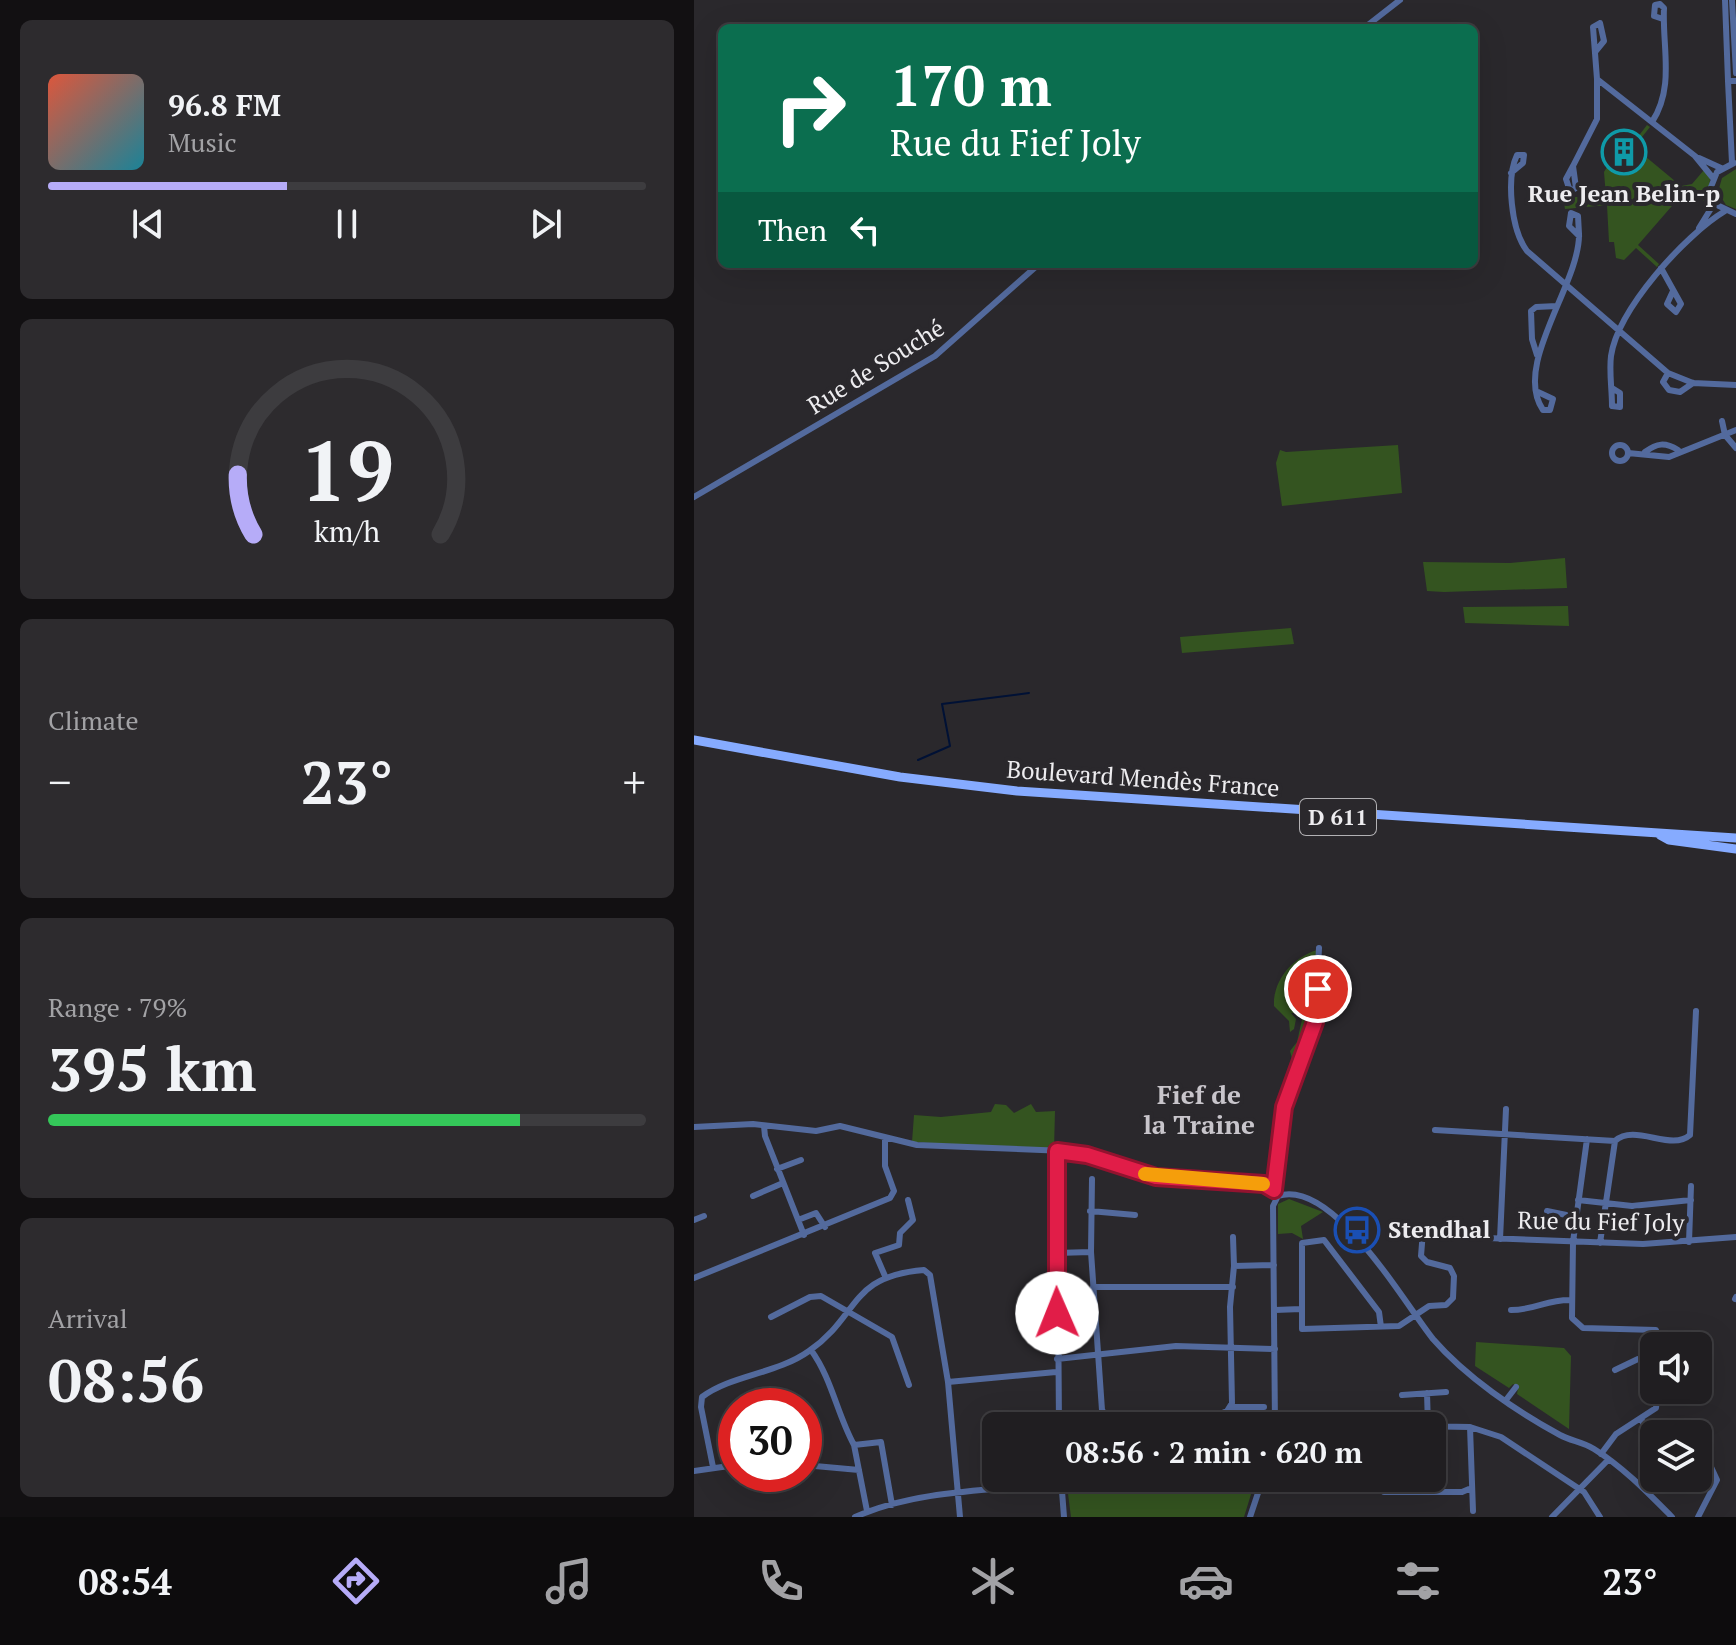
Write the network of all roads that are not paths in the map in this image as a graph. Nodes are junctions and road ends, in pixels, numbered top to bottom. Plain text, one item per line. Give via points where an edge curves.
1 (1395, 1) edge
2 (1728, 2) edge
3 (1663, 19) dead end
4 (1369, 24) edge
5 (1595, 52) dead end
6 (1733, 77) edge
7 (1597, 79) junction
8 (1615, 93) junction
9 (1598, 104) junction
10 (1652, 122) junction
11 (1734, 132) edge
12 (1695, 156) junction
13 (1734, 163) edge
14 (1573, 166) dead end
15 (1721, 168) junction
16 (1511, 173) dead end
17 (1713, 178) junction
18 (1715, 202) junction
19 (1725, 211) junction
20 (1735, 214) edge
21 (1736, 222) edge
22 (1699, 228) junction
23 (1579, 236) dead end
24 (1034, 268) edge
25 (1661, 268) junction
26 (1567, 287) junction
27 (1673, 291) dead end
28 (1557, 306) junction
29 (1620, 332) junction
30 (1538, 356) junction
31 (1668, 373) junction
32 (1693, 383) junction
33 (1736, 385) edge
34 (1612, 388) dead end
35 (1538, 392) dead end
36 (1722, 421) dead end
37 (1736, 430) edge
38 (1725, 435) junction
39 (1736, 448) edge
40 (1628, 453) dead end
41 (694, 497) edge
42 (694, 742) edge
43 (1660, 835) junction
44 (1736, 838) edge
45 (1736, 849) edge
46 (1319, 948) dead end
47 (1696, 1011) dead end
48 (1506, 1109) dead end
49 (764, 1126) junction
50 (694, 1127) edge
51 (1435, 1130) dead end
52 (1505, 1133) junction
53 (1587, 1139) junction
54 (885, 1140) junction
55 (1615, 1141) junction
56 (1057, 1151) junction
57 (801, 1160) dead end
58 (777, 1169) junction
59 (1092, 1179) dead end
60 (783, 1183) junction
61 (1691, 1186) dead end
62 (1276, 1193) junction
63 (753, 1196) dead end
64 (908, 1200) dead end
65 (1578, 1200) junction
66 (1691, 1200) junction
67 (1605, 1204) junction
68 (1090, 1211) junction
69 (1547, 1211) dead end
70 (1135, 1215) dead end
71 (704, 1216) dead end
72 (1576, 1217) junction
73 (694, 1220) edge
74 (798, 1220) junction
75 (825, 1227) junction
76 (804, 1235) junction
77 (1233, 1237) dead end
78 (1736, 1237) edge
79 (1500, 1239) junction
80 (1573, 1242) junction
81 (1689, 1242) junction
82 (1600, 1243) junction
83 (1091, 1252) junction
84 (1056, 1253) junction
85 (1274, 1265) junction
86 (1234, 1266) junction
87 (885, 1276) junction
88 (694, 1278) edge
89 (1093, 1287) junction
90 (1233, 1287) junction
91 (1572, 1300) junction
92 (1301, 1309) junction
93 (849, 1310) junction
94 (1275, 1310) junction
95 (1511, 1310) dead end
96 (1416, 1316) junction
97 (771, 1317) dead end
98 (1381, 1327) junction
99 (1656, 1332) edge
100 (1231, 1347) junction
101 (1275, 1349) junction
102 (811, 1350) junction
103 (1100, 1354) junction
104 (1057, 1359) junction
105 (1640, 1359) edge
106 (1615, 1370) dead end
107 (1056, 1372) junction
108 (948, 1382) junction
109 (909, 1385) dead end
110 (1516, 1387) dead end
111 (1446, 1392) dead end
112 (1427, 1393) junction
113 (1402, 1395) dead end
114 (1506, 1400) junction
115 (1657, 1404) edge
116 (1230, 1407) junction
117 (1264, 1407) dead end
118 (1058, 1412) edge
119 (1103, 1412) edge
120 (1225, 1412) edge
121 (1275, 1412) edge
122 (1428, 1412) edge
123 (1641, 1418) joint
124 (1446, 1426) edge
125 (1470, 1427) junction
126 (854, 1445) junction
127 (1601, 1454) junction
128 (1608, 1460) junction
129 (1725, 1466) dead end
130 (713, 1467) junction
131 (718, 1467) edge
132 (822, 1467) edge
133 (1712, 1469) edge
134 (859, 1470) junction
135 (694, 1471) edge
136 (1715, 1472) junction
137 (1469, 1489) junction
138 (982, 1490) edge
139 (1579, 1490) junction
140 (1063, 1492) edge
141 (1258, 1492) edge
142 (1446, 1492) edge
143 (957, 1493) junction
144 (892, 1505) junction
145 (867, 1511) junction
146 (1473, 1511) dead end
147 (855, 1517) edge
148 (960, 1517) edge
149 (1064, 1517) edge
150 (1250, 1517) edge
151 (1552, 1517) edge
152 (1600, 1517) edge
153 (1672, 1517) edge
154 (1698, 1517) edge

1 - 4 street
2 - 6 street
3 - 10 street via 1665,90
5 - 7 street
6 - 11 street
7 - 8 street
7 - 9 street
8 - 9 street
8 - 10 street
9 - 14 street via 1594,127
10 - 12 street
11 - 13 street
12 - 15 street
12 - 17 street
13 - 15 street
15 - 17 street
16 - 26 street via 1520,240
17 - 18 street
18 - 19 street
18 - 22 street
19 - 20 street
19 - 22 street
20 - 21 street
22 - 25 street
23 - 26 street via 1577,262
24 - 41 street, Rue de Souché via 935,356
25 - 27 street
25 - 29 street
26 - 28 street
26 - 29 street
28 - 30 street
28 - 30 street via 1531,311
29 - 31 street
29 - 34 street via 1611,354
30 - 35 street
31 - 32 street
31 - 32 street via 1663,382 1669,390 1680,392
32 - 33 street
36 - 38 street
37 - 38 street
38 - 39 street
38 - 40 street via 1670,456
42 - 43 main road, Boulevard Mendès France / D 611 via 835,772 1017,795
42 - 44 main road, Boulevard Mendès France / D 611 via 1017,791
43 - 44 main road, Boulevard Mendès France / D 611
43 - 45 main road
46 - 62 street via 1315,1022 1284,1107
47 - 55 street via 1690,1135 1679,1140 1626,1135
48 - 52 street
49 - 50 street
49 - 54 street via 816,1131 840,1126
49 - 58 street
51 - 52 street
52 - 53 street
52 - 79 street
53 - 55 street
53 - 65 street
54 - 56 street
54 - 75 street via 892,1196
55 - 67 street
56 - 62 street via 1156,1177 1264,1184
56 - 84 street
57 - 58 street
58 - 60 street
59 - 68 street
60 - 63 street
60 - 74 street
61 - 66 street
62 - 85 street
62 - 96 street via 1324,1207 1340,1218
64 - 87 street via 913,1220 900,1233 899,1245 875,1253
65 - 67 street
65 - 72 street
66 - 67 street
66 - 81 street
67 - 82 street
68 - 70 street
68 - 83 street
69 - 72 street
71 - 73 street
72 - 80 street
74 - 75 street via 816,1213
74 - 76 street
75 - 76 street
76 - 88 street
77 - 86 street
78 - 81 street, Rue du Fief Joly
79 - 80 street, Rue du Fief Joly
79 - 96 street, Rue du Fief Joly via 1421,1230 1422,1259 1450,1268 1453,1295 1448,1304 1429,1306
80 - 82 street, Rue du Fief Joly
80 - 91 street
81 - 82 street, Rue du Fief Joly
83 - 84 street
83 - 89 street
84 - 104 street
85 - 86 street
85 - 94 street
86 - 90 street
87 - 93 street
87 - 108 street via 924,1270 930,1275
89 - 90 street
89 - 103 street
90 - 100 street
91 - 95 street via 1551,1299 1534,1310
91 - 99 street via 1577,1325
92 - 94 street
92 - 98 street via 1302,1329
92 - 98 street via 1302,1243 1324,1240 1379,1312
93 - 97 street via 816,1295
93 - 102 street
93 - 109 street via 892,1337
94 - 101 street
96 - 98 street via 1399,1326
96 - 114 street via 1457,1364
100 - 101 street
100 - 103 street
100 - 116 street
101 - 121 street
102 - 126 street via 827,1374
102 - 130 street via 702,1397
103 - 104 street
103 - 119 street
104 - 107 street
105 - 106 street
107 - 108 street
107 - 118 street
108 - 143 street
110 - 114 street
111 - 112 street
112 - 113 street
112 - 122 street
114 - 127 street via 1561,1436
115 - 123 street
116 - 117 street
116 - 120 street
123 - 127 street via 1616,1434
124 - 125 street
125 - 137 street
125 - 139 street via 1501,1437
126 - 134 street
126 - 144 street via 881,1442
127 - 128 street
128 - 139 street
128 - 153 street
129 - 136 street
130 - 131 street
130 - 135 street
132 - 134 street
133 - 136 street
134 - 145 street
136 - 154 street via 1716,1483
137 - 142 street
137 - 146 street
138 - 143 street
139 - 151 street
139 - 152 street
140 - 149 street
141 - 150 street
143 - 144 street
143 - 148 street
144 - 145 street
145 - 147 street

